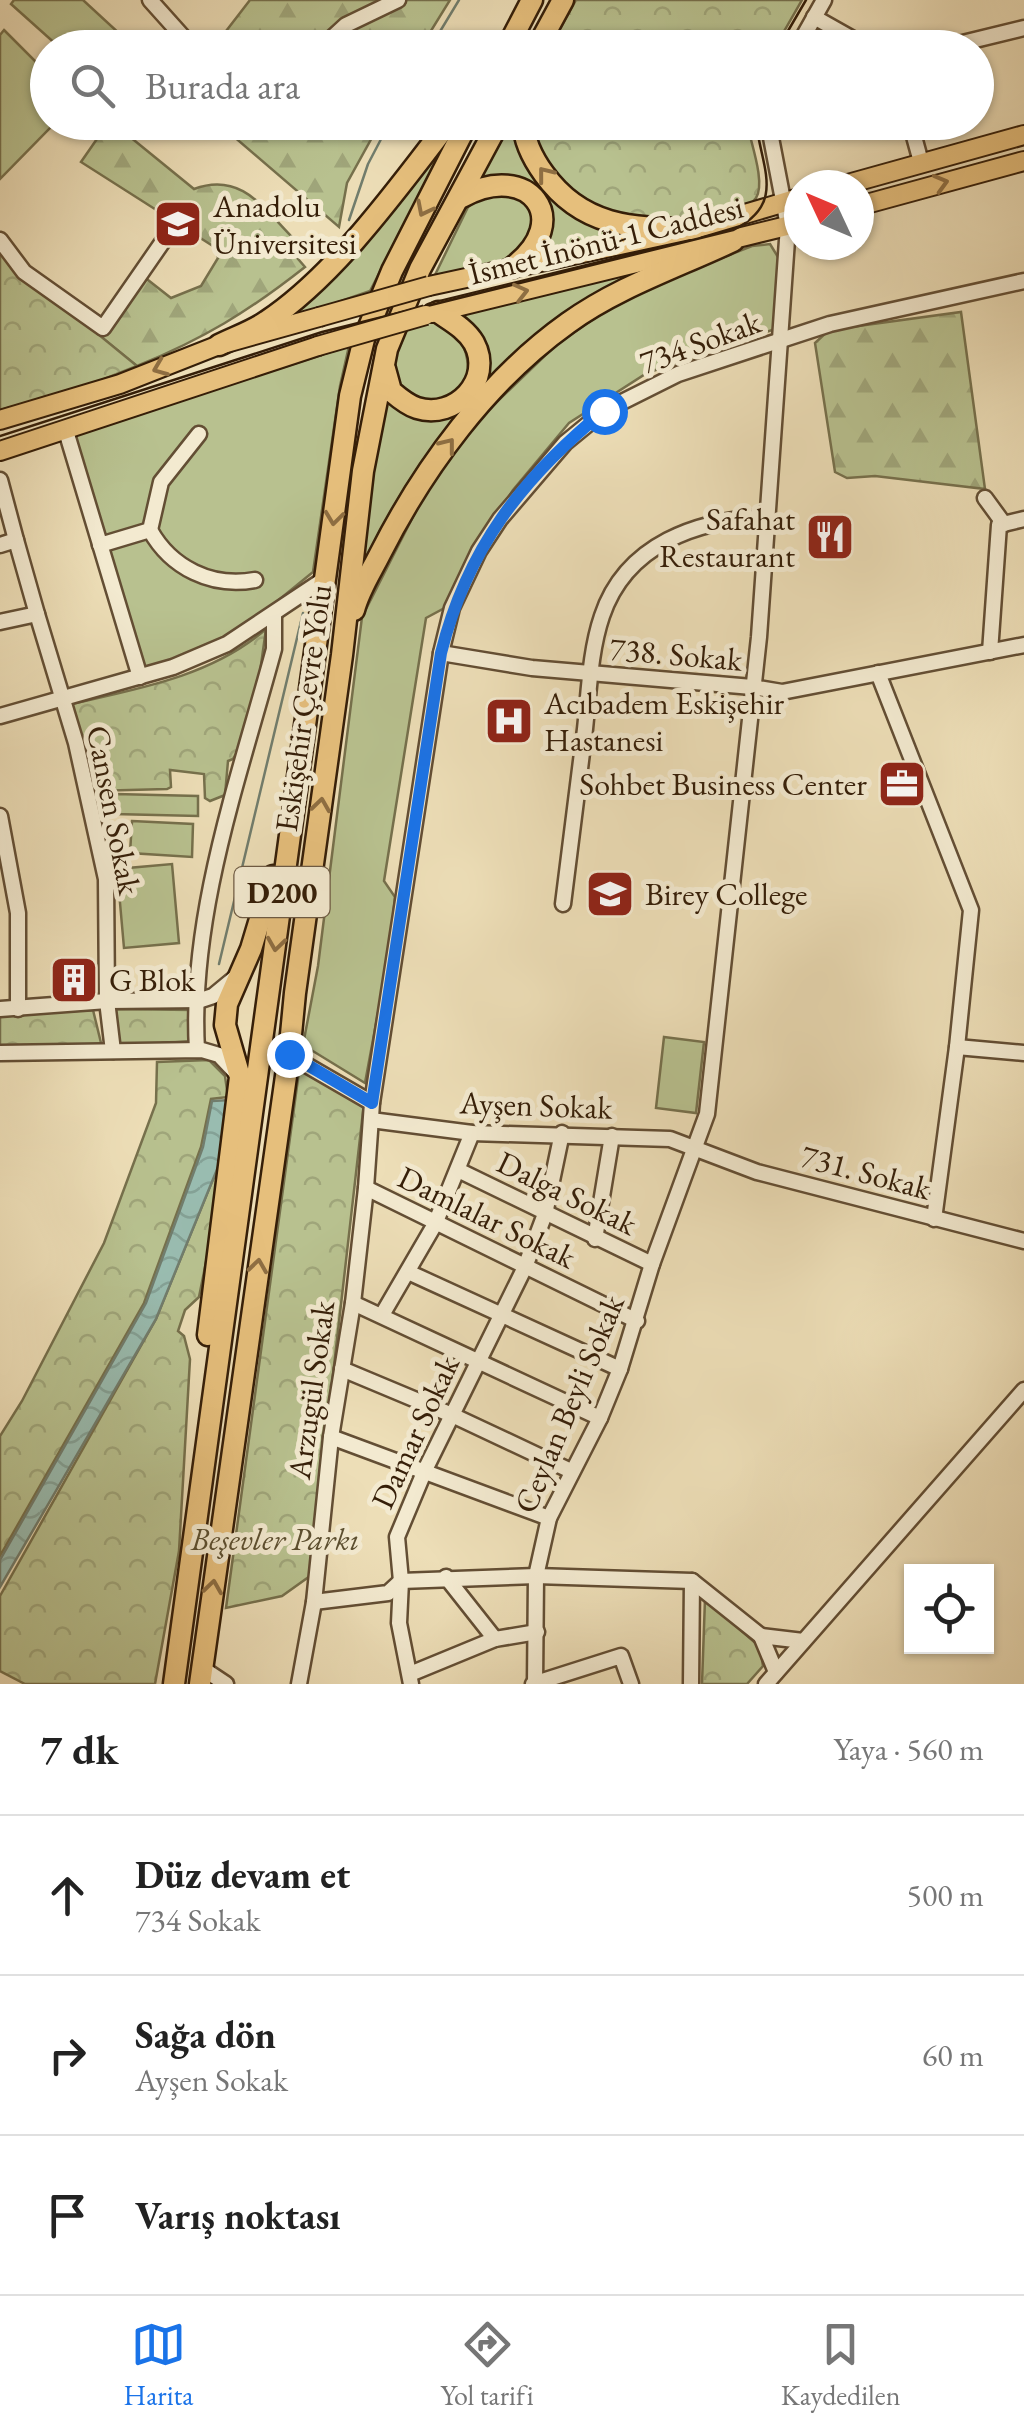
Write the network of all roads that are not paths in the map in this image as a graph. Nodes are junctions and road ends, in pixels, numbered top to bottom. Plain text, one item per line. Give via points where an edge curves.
1 (150, 0) edge
2 (398, 0) edge
3 (532, 0) edge
4 (563, 0) edge
5 (824, 0) edge
6 (814, 18) junction
7 (1024, 28) edge
8 (177, 30) edge
9 (340, 30) edge
10 (516, 30) edge
11 (547, 30) edge
12 (807, 30) edge
13 (836, 30) edge
14 (994, 35) edge
15 (1024, 135) edge
16 (435, 140) edge
17 (459, 140) edge
18 (490, 140) edge
19 (528, 140) edge
20 (774, 140) edge
21 (915, 140) edge
22 (1024, 161) edge
23 (922, 162) junction
24 (784, 174) edge
25 (874, 176) edge
26 (460, 198) junction
27 (784, 202) edge
28 (874, 202) edge
29 (175, 224) dead end
30 (784, 226) edge
31 (694, 228) junction
32 (0, 240) edge
33 (733, 240) junction
34 (788, 260) edge
35 (513, 268) junction
36 (1024, 281) edge
37 (432, 313) junction
38 (778, 343) junction
39 (219, 344) junction
40 (384, 364) junction
41 (0, 420) edge
42 (66, 430) junction
43 (198, 434) dead end
44 (0, 451) edge
45 (0, 480) edge
46 (984, 498) dead end
47 (768, 516) junction
48 (1024, 519) edge
49 (1004, 524) junction
50 (150, 530) junction
51 (16, 540) junction
52 (0, 545) edge
53 (100, 545) junction
54 (326, 578) junction
55 (255, 580) dead end
56 (37, 614) junction
57 (274, 615) junction
58 (0, 622) edge
59 (1024, 645) edge
60 (990, 652) junction
61 (441, 653) junction
62 (342, 655) junction
63 (591, 674) junction
64 (878, 674) junction
65 (140, 677) junction
66 (752, 687) junction
67 (62, 699) junction
68 (0, 716) edge
69 (0, 816) edge
70 (291, 828) junction
71 (563, 904) dead end
72 (244, 968) junction
73 (194, 1000) junction
74 (107, 1001) junction
75 (0, 1009) edge
76 (18, 1009) junction
77 (957, 1047) junction
78 (197, 1050) junction
79 (113, 1051) junction
80 (1024, 1053) edge
81 (0, 1054) edge
82 (289, 1054) junction
83 (240, 1077) junction
84 (372, 1103) junction
85 (371, 1120) junction
86 (472, 1133) junction
87 (562, 1133) junction
88 (612, 1136) junction
89 (697, 1148) junction
90 (458, 1170) junction
91 (366, 1188) junction
92 (545, 1214) junction
93 (934, 1219) junction
94 (435, 1224) junction
95 (595, 1238) junction
96 (1024, 1242) edge
97 (652, 1264) junction
98 (525, 1267) junction
99 (408, 1272) junction
100 (353, 1303) junction
101 (382, 1315) junction
102 (500, 1316) junction
103 (637, 1321) junction
104 (478, 1364) junction
105 (342, 1369) junction
106 (620, 1370) junction
107 (1024, 1390) edge
108 (452, 1415) junction
109 (600, 1418) junction
110 (331, 1436) junction
111 (425, 1470) junction
112 (571, 1471) junction
113 (548, 1518) junction
114 (192, 1545) junction
115 (536, 1576) junction
116 (446, 1578) junction
117 (401, 1581) junction
118 (692, 1581) junction
119 (314, 1602) junction
120 (183, 1621) junction
121 (538, 1632) junction
122 (761, 1636) junction
123 (495, 1639) junction
124 (803, 1641) junction
125 (201, 1676) edge
126 (771, 1678) edge
127 (411, 1679) edge
128 (164, 1684) edge
129 (174, 1684) edge
130 (226, 1684) edge
131 (299, 1684) edge
132 (534, 1684) edge
133 (631, 1684) edge
134 (690, 1684) edge

1 - 8 street
2 - 9 street
3 - 10 highway
4 - 11 highway
5 - 6 street
6 - 12 street
6 - 13 street
7 - 14 street
15 - 23 main road
16 - 39 highway via 388,202 290,304
17 -> 54 highway, Eskişehir Çevre Yolu / D200 via 364,339
18 - 26 highway, Eskişehir Çevre Yolu / D200
31 -> 19 highway via 637,228 591,216 550,182
20 - 24 street, Ceylan Beyli Sokak
21 - 23 street
28 -> 22 main road
23 - 25 main road
26 - 35 highway via 498,183 524,189 539,205 543,233
26 - 40 highway, Eskişehir Çevre Yolu / D200 via 420,269
27 - 31 main road, İsmet İnönü-1 Caddesi
29 - 32 street via 103,328 24,272
30 - 33 main road, İsmet İnönü-1 Caddesi
31 - 35 main road, İsmet İnönü-1 Caddesi
37 -> 33 main road, İsmet İnönü-1 Caddesi
62 -> 33 highway via 356,600 397,519 495,389 580,315
34 - 38 street, Ceylan Beyli Sokak
35 - 39 main road, İsmet İnönü-1 Caddesi, bridge
36 - 38 street, 734 Sokak via 830,324
37 - 40 highway via 460,326 478,354 479,374 457,405 418,409 402,401 391,390
37 - 42 main road, İsmet İnönü-1 Caddesi, bridge
38 - 47 street, Ceylan Beyli Sokak
38 - 61 street, 734 Sokak via 678,374 604,411 565,443 479,551 452,608
39 -> 41 main road, İsmet İnönü-1 Caddesi via 120,384
40 - 62 highway, Eskişehir Çevre Yolu / D200 via 362,471
42 - 44 main road, İsmet İnönü-1 Caddesi
42 - 53 street
43 - 50 street via 160,482
45 - 51 street, Cansen Sokak
46 - 49 street
47 - 63 street via 699,525 632,564 601,618
47 - 66 street, Ceylan Beyli Sokak
48 - 49 street
49 - 60 street
50 - 53 street
50 - 55 street via 168,555 204,577
51 - 52 street
51 - 56 street, Cansen Sokak
53 - 65 street
54 - 57 street
54 - 70 highway, Eskişehir Çevre Yolu / D200
56 - 58 street
56 - 67 street, Cansen Sokak
57 - 65 street via 227,644
57 - 73 street via 274,649 202,927
59 - 60 street, 738. Sokak
60 - 64 street, 738. Sokak
61 - 63 street, 738. Sokak
61 - 84 street, 734 Sokak
82 -> 62 highway, Eskişehir Çevre Yolu / D200
63 - 66 street, 738. Sokak
63 - 71 street
64 - 66 street, 738. Sokak via 782,692
64 - 77 street via 971,910
65 - 67 street
66 - 89 street, Ceylan Beyli Sokak via 708,1114
67 - 68 street
67 - 74 street, Cansen Sokak via 106,879
69 - 76 street via 18,913
70 - 72 highway
70 -> 114 highway, Eskişehir Çevre Yolu / D200
72 - 73 street via 212,996
72 - 83 highway via 226,1025
73 - 74 street
73 - 78 street
74 - 76 street
74 - 79 street, Cansen Sokak
75 - 76 street
77 - 80 street
77 - 93 street
78 - 79 street
78 - 83 street via 219,1055
79 - 81 street
82 - 84 street
125 -> 82 highway, Eskişehir Çevre Yolu / D200
83 - 114 highway via 188,1508
84 - 85 street, Arzugül Sokak
85 - 86 street, Ayşen Sokak
85 - 91 street, Arzugül Sokak
86 - 87 street, Ayşen Sokak
86 - 90 street
87 - 88 street, Ayşen Sokak
87 - 92 street, Damar Sokak
88 - 89 street, Ayşen Sokak via 670,1139
88 - 95 street
89 - 93 street, 731. Sokak via 757,1172
89 - 97 street, Ceylan Beyli Sokak
90 - 92 street, Dalga Sokak
90 - 94 street
91 - 94 street, Damlalar Sokak
91 - 100 street, Arzugül Sokak
92 - 95 street, Dalga Sokak
92 - 98 street, Damar Sokak
93 - 96 street, 731. Sokak
94 - 98 street, Damlalar Sokak
94 - 99 street
95 - 97 street, Dalga Sokak
97 - 103 street, Ceylan Beyli Sokak
98 - 102 street, Damar Sokak
98 - 103 street, Damlalar Sokak
99 - 101 street
99 - 102 street
100 - 101 street
100 - 105 street, Arzugül Sokak
101 - 104 street
102 - 104 street, Damar Sokak
102 - 106 street
103 - 106 street, Ceylan Beyli Sokak
104 - 108 street, Damar Sokak
104 - 109 street
105 - 108 street
105 - 110 street, Arzugül Sokak
106 - 109 street, Ceylan Beyli Sokak
107 - 124 street
108 - 111 street, Damar Sokak
108 - 112 street
109 - 112 street, Ceylan Beyli Sokak
110 - 111 street
110 - 119 street, Arzugül Sokak
111 - 113 street
111 - 117 street, Damar Sokak via 396,1537
112 - 113 street, Ceylan Beyli Sokak
113 - 115 street, Ceylan Beyli Sokak
114 - 120 highway, Eskişehir Çevre Yolu / D200
115 - 116 street
115 - 118 street
115 - 121 street, Ceylan Beyli Sokak
116 - 117 street
116 - 123 street
117 - 119 street via 388,1593
117 - 127 street, Damar Sokak via 402,1650
118 - 122 street
118 - 134 street
119 - 131 street, Arzugül Sokak
120 - 128 highway
120 - 129 highway, Eskişehir Çevre Yolu / D200
121 - 123 street
121 - 132 street, Ceylan Beyli Sokak
122 - 124 street
122 - 126 street
123 - 127 street
124 - 126 street
125 - 130 street
132 - 133 street via 621,1656

